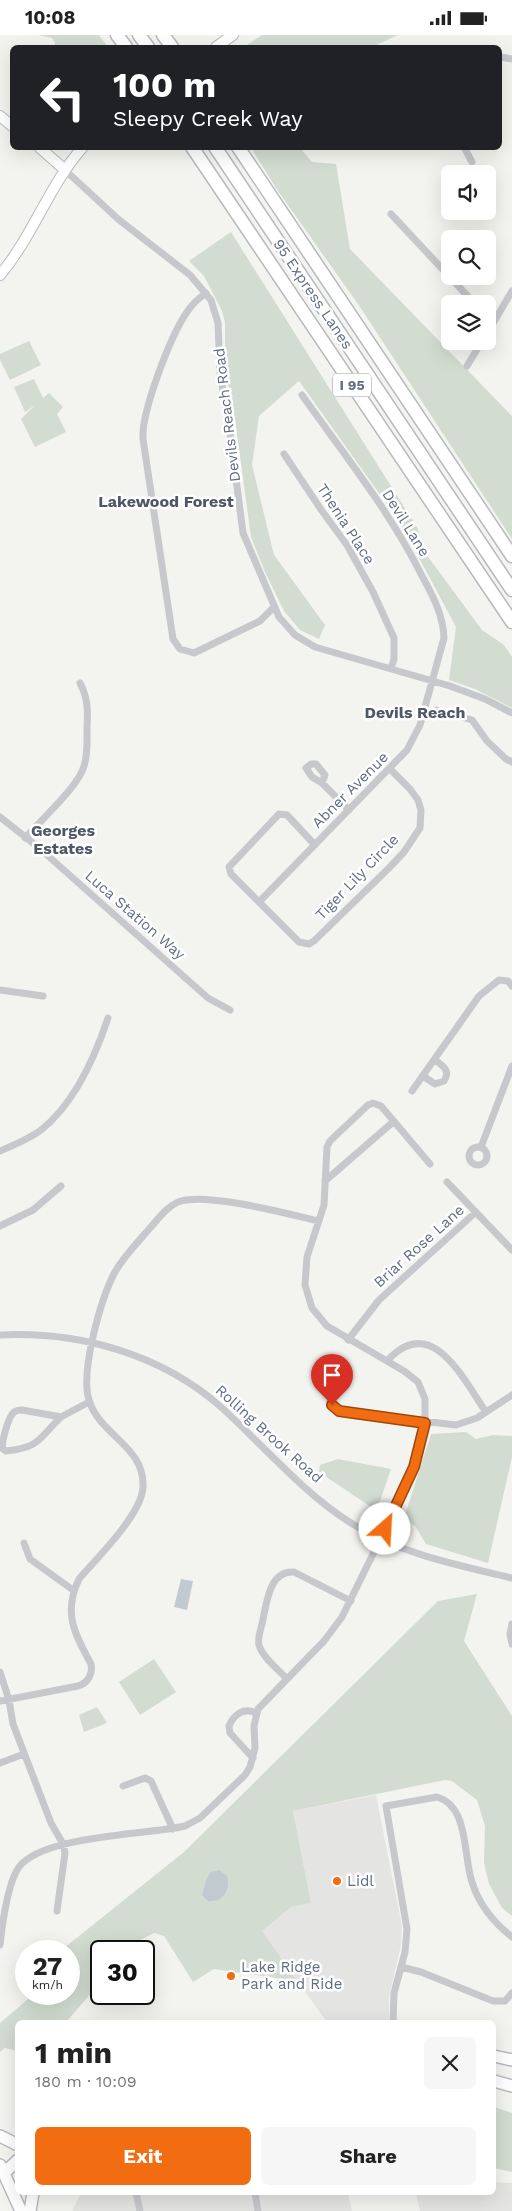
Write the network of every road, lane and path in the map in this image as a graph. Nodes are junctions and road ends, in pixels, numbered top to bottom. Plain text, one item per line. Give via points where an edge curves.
1 (233, 35) edge
2 (219, 45) edge
3 (0, 116) edge
4 (10, 124) edge
5 (42, 150) edge
6 (81, 150) edge
7 (194, 150) edge
8 (217, 150) edge
9 (240, 150) edge
10 (466, 150) edge
11 (472, 162) dead end
12 (65, 170) junction
13 (391, 214) dead end
14 (0, 275) edge
15 (512, 291) edge
16 (206, 293) junction
17 (467, 295) edge
18 (496, 317) edge
19 (477, 350) edge
20 (467, 366) dead end
21 (302, 395) dead end
22 (284, 454) dead end
23 (512, 556) edge
24 (512, 590) edge
25 (274, 607) junction
26 (512, 623) edge
27 (391, 669) junction
28 (433, 680) junction
29 (80, 683) dead end
30 (436, 710) dead end
31 (512, 713) edge
32 (512, 762) edge
33 (390, 769) junction
34 (322, 783) dead end
35 (349, 810) junction
36 (0, 817) edge
37 (26, 838) junction
38 (315, 845) junction
39 (259, 902) junction
40 (512, 986) edge
41 (0, 990) edge
42 (43, 996) dead end
43 (230, 1010) dead end
44 (108, 1018) dead end
45 (435, 1060) junction
46 (512, 1067) edge
47 (423, 1076) junction
48 (412, 1091) dead end
49 (393, 1122) junction
50 (481, 1147) dead end
51 (0, 1151) edge
52 (430, 1164) dead end
53 (325, 1181) junction
54 (447, 1182) dead end
55 (61, 1187) dead end
56 (476, 1212) junction
57 (319, 1221) junction
58 (0, 1226) edge
59 (512, 1250) edge
60 (0, 1335) edge
61 (348, 1340) junction
62 (93, 1342) junction
63 (334, 1360) dead end
64 (387, 1361) junction
65 (512, 1395) edge
66 (89, 1402) junction
67 (486, 1412) junction
68 (61, 1417) junction
69 (425, 1423) junction
70 (381, 1539) junction
71 (24, 1543) dead end
72 (512, 1578) edge
73 (74, 1590) junction
74 (351, 1601) junction
75 (512, 1624) edge
76 (512, 1643) edge
77 (0, 1672) edge
78 (286, 1679) junction
79 (9, 1699) junction
80 (0, 1701) edge
81 (256, 1713) junction
82 (24, 1754) junction
83 (254, 1758) junction
84 (0, 1763) edge
85 (123, 1786) dead end
86 (173, 1829) junction
87 (63, 1845) junction
88 (57, 1911) dead end
89 (512, 1937) edge
90 (0, 1945) edge
91 (401, 1967) junction
92 (512, 1993) edge
93 (393, 2020) edge
94 (496, 2056) edge
95 (512, 2060) edge
96 (496, 2082) edge
97 (512, 2086) edge
98 (0, 2136) edge
99 (15, 2144) edge
100 (15, 2162) edge
101 (1, 2171) edge
102 (15, 2176) edge
103 (33, 2195) edge
104 (136, 2195) edge
105 (255, 2195) edge
106 (21, 2211) edge
107 (30, 2211) edge
108 (140, 2211) edge
109 (258, 2211) edge

1 - 2 main road
3 - 4 main road
5 - 12 main road, Devils Reach Road
6 - 12 main road
7 - 26 highway, I 95
8 - 24 highway, 95 Express Lanes
9 - 23 highway, I 95
10 - 11 street
12 - 14 main road via 22,245
12 - 16 street, Devils Reach Road via 118,219 190,275
13 - 17 street
15 - 18 street
16 - 25 street, Devils Reach Road via 218,321 220,373 242,530
16 - 25 street via 186,313 178,330 155,385 143,428 173,639 180,649 194,653 260,621
19 - 20 street
21 - 28 street, Devil Lane via 396,527 439,607 444,638
22 - 27 street, Thenia Place via 347,545 373,592 394,639
25 - 27 street, Devils Reach Road via 286,627 309,644
27 - 28 street, Devils Reach Road
28 - 31 street, Devils Reach Road via 485,699
28 - 33 street, Abner Avenue via 414,738
29 - 37 street via 88,707 84,767
30 - 32 street via 472,720 487,741
33 - 35 street, Abner Avenue
33 - 39 street, Tiger Lily Circle via 418,800 421,819 420,828 389,868 309,943 300,943
34 - 35 street
35 - 38 street, Abner Avenue
36 - 37 street, Luca Station Way
37 - 43 street, Luca Station Way via 208,998
38 - 39 street, Abner Avenue
38 - 39 street, Tiger Lily Circle via 287,815 276,816 229,867 231,874
40 - 45 street via 508,981 499,980 482,993
41 - 42 street
44 - 51 street via 91,1063 53,1118 41,1130
45 - 47 street
45 - 47 street via 446,1069 444,1081 435,1084
46 - 50 street
47 - 48 street
49 - 52 street
49 - 53 street
49 - 53 street via 381,1106 368,1105 330,1141
53 - 57 street via 324,1205
54 - 56 street
55 - 58 street via 34,1210
56 - 59 street, Briar Rose Lane
56 - 61 street, Briar Rose Lane via 379,1300
57 - 61 street via 311,1241 305,1285 318,1317
57 - 62 street via 201,1199 180,1202 161,1215 115,1272 102,1303
60 - 62 street, Rolling Brook Road via 43,1335
61 - 64 street
62 - 66 street via 86,1383
62 - 70 street, Rolling Brook Road via 156,1364 197,1389 323,1502
63 - 69 street via 330,1397 335,1409
64 - 67 street via 397,1351 413,1344 436,1348 448,1357
64 - 69 street via 418,1382 425,1399
65 - 67 street
66 - 68 street
66 - 73 street via 136,1458 143,1487 133,1514 79,1579
67 - 69 street via 472,1421 456,1425
68 - 68 street via 34,1445 3,1449 14,1411
69 - 70 street via 414,1467
70 - 72 street, Rolling Brook Road via 437,1560
70 - 74 street
71 - 73 street via 30,1559
73 - 79 street via 70,1613 74,1630 91,1664 87,1681 78,1686
74 - 78 street via 324,1641
74 - 78 street via 294,1573 284,1573 278,1578 270,1591 259,1641 262,1651
75 - 76 street
77 - 79 street
78 - 81 street via 261,1703
79 - 80 street
79 - 82 street via 13,1724
81 - 83 street
81 - 83 street via 240,1712 229,1725 230,1733
82 - 84 street
82 - 87 street
83 - 86 street via 245,1775 200,1818
85 - 86 street via 145,1778 151,1781
86 - 87 street
87 - 88 street via 66,1859
87 - 90 street via 25,1861 19,1867 8,1899
89 - 91 street via 494,1922 480,1902 472,1881 459,1817 452,1805 437,1797 386,1806 407,1929
91 - 92 street via 493,2001 505,2001
91 - 93 street via 394,1993
94 - 95 main road
96 - 97 main road
98 - 99 main road
100 - 101 main road
101 - 102 main road
101 - 106 main road
103 - 107 main road
104 - 108 street
105 - 109 street

